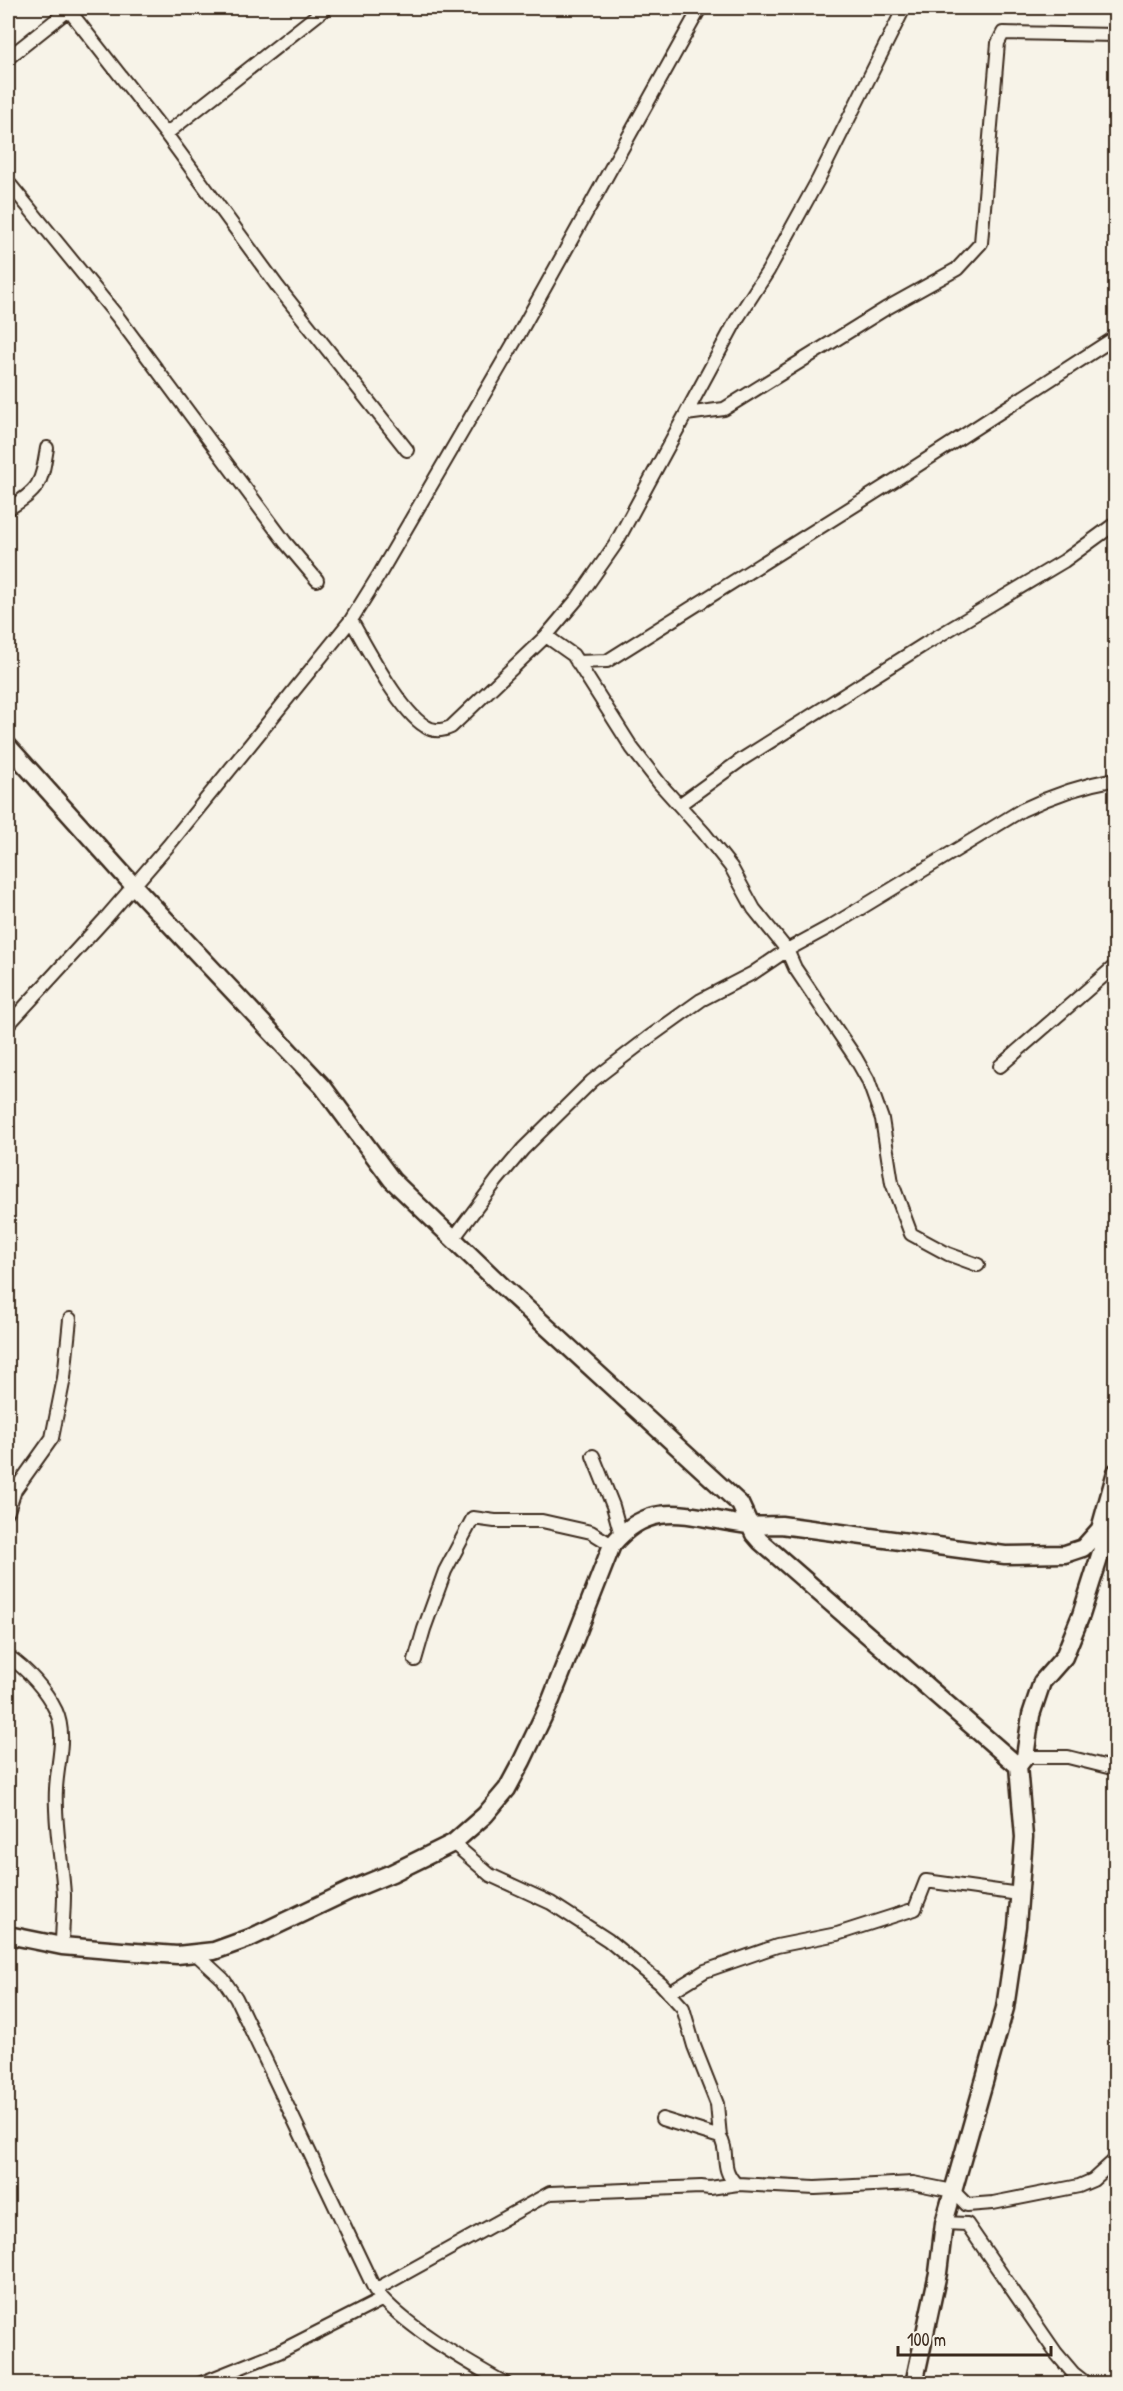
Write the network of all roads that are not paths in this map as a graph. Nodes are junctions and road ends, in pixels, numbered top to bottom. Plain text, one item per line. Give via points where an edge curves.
1 (69, 8) edge
2 (326, 8) edge
3 (699, 8) edge
4 (904, 8) edge
5 (1116, 35) edge
6 (8, 58) edge
7 (166, 134) junction
8 (8, 182) edge
9 (1116, 337) edge
10 (686, 414) junction
11 (47, 448) dead end
12 (407, 450) dead end
13 (8, 509) edge
14 (1116, 523) edge
15 (317, 580) dead end
16 (351, 620) junction
17 (546, 636) junction
18 (577, 662) junction
19 (8, 746) edge
20 (1116, 779) edge
21 (678, 805) junction
22 (134, 885) junction
23 (787, 950) junction
24 (1116, 965) edge
25 (8, 1025) edge
26 (1000, 1066) dead end
27 (453, 1239) junction
28 (978, 1265) dead end
29 (70, 1319) dead end
30 (593, 1456) dead end
31 (1116, 1472) edge
32 (8, 1510) edge
33 (1111, 1512) edge
34 (781, 1525) junction
35 (750, 1526) junction
36 (1100, 1529) junction
37 (617, 1540) junction
38 (772, 1551) junction
39 (8, 1656) edge
40 (416, 1660) dead end
41 (1022, 1761) junction
42 (1116, 1769) edge
43 (453, 1843) junction
44 (1019, 1893) junction
45 (8, 1935) edge
46 (62, 1946) junction
47 (196, 1954) junction
48 (669, 1993) junction
49 (662, 2119) dead end
50 (720, 2137) junction
51 (1115, 2160) edge
52 (736, 2184) junction
53 (953, 2191) junction
54 (944, 2223) junction
55 (379, 2294) junction
56 (199, 2384) edge
57 (506, 2384) edge
58 (914, 2384) edge
59 (1088, 2384) edge

1 - 6 street
1 - 7 street
2 - 7 street
3 - 16 street via 519,334
4 - 10 street via 818,180
5 - 10 street via 1003,33 998,43 981,243 957,269 724,409
7 - 12 street via 278,287
8 - 15 street via 117,316
9 - 18 street via 607,661
10 - 17 street via 615,545
11 - 13 street via 42,479 26,498
14 - 21 street via 1064,561 741,760
16 - 17 street via 410,712 423,726 443,730 451,727
16 - 22 street
17 - 18 street via 565,648
18 - 21 street via 632,748
19 - 22 street
20 - 23 street via 1053,795 1022,810
21 - 23 street via 731,867 754,909
22 - 25 street
22 - 27 street via 323,1087 392,1180
23 - 27 street via 701,1000 592,1081 503,1172
23 - 28 street via 868,1080 882,1119 897,1202 911,1234
24 - 26 street
27 - 35 street via 740,1504
29 - 32 street via 52,1438 15,1490
30 - 37 street via 613,1506
31 - 33 street
33 - 36 street
34 - 35 street
34 - 36 street via 1035,1556 1083,1548
34 - 38 street
35 - 37 street via 677,1513 655,1515 630,1526
35 - 38 street
36 - 41 street via 1103,1546 1097,1567 1064,1657 1042,1682
37 - 40 street via 542,1521 473,1518 445,1571
37 - 43 street via 551,1700 507,1789 486,1815
38 - 41 street
39 - 46 street via 45,1694 57,1712 60,1727 56,1789 64,1896
41 - 42 street via 1068,1757
41 - 44 street via 1024,1837
43 - 47 street via 250,1938
43 - 48 street via 490,1875 551,1903 608,1940
44 - 48 street via 927,1881 915,1909 837,1934 777,1946 705,1971
44 - 53 street via 1005,2008
45 - 46 street
46 - 47 street
47 - 55 street via 223,1979 236,1998
48 - 50 street via 683,2008 717,2104
49 - 50 street
50 - 52 street via 727,2173
51 - 53 street via 1093,2180 1079,2186 993,2203 967,2205
52 - 53 street via 815,2188 890,2182
52 - 55 street via 550,2193
53 - 54 street
54 - 58 street via 938,2273
54 - 59 street via 967,2224 1056,2353
55 - 56 street via 279,2352
55 - 57 street via 444,2346

